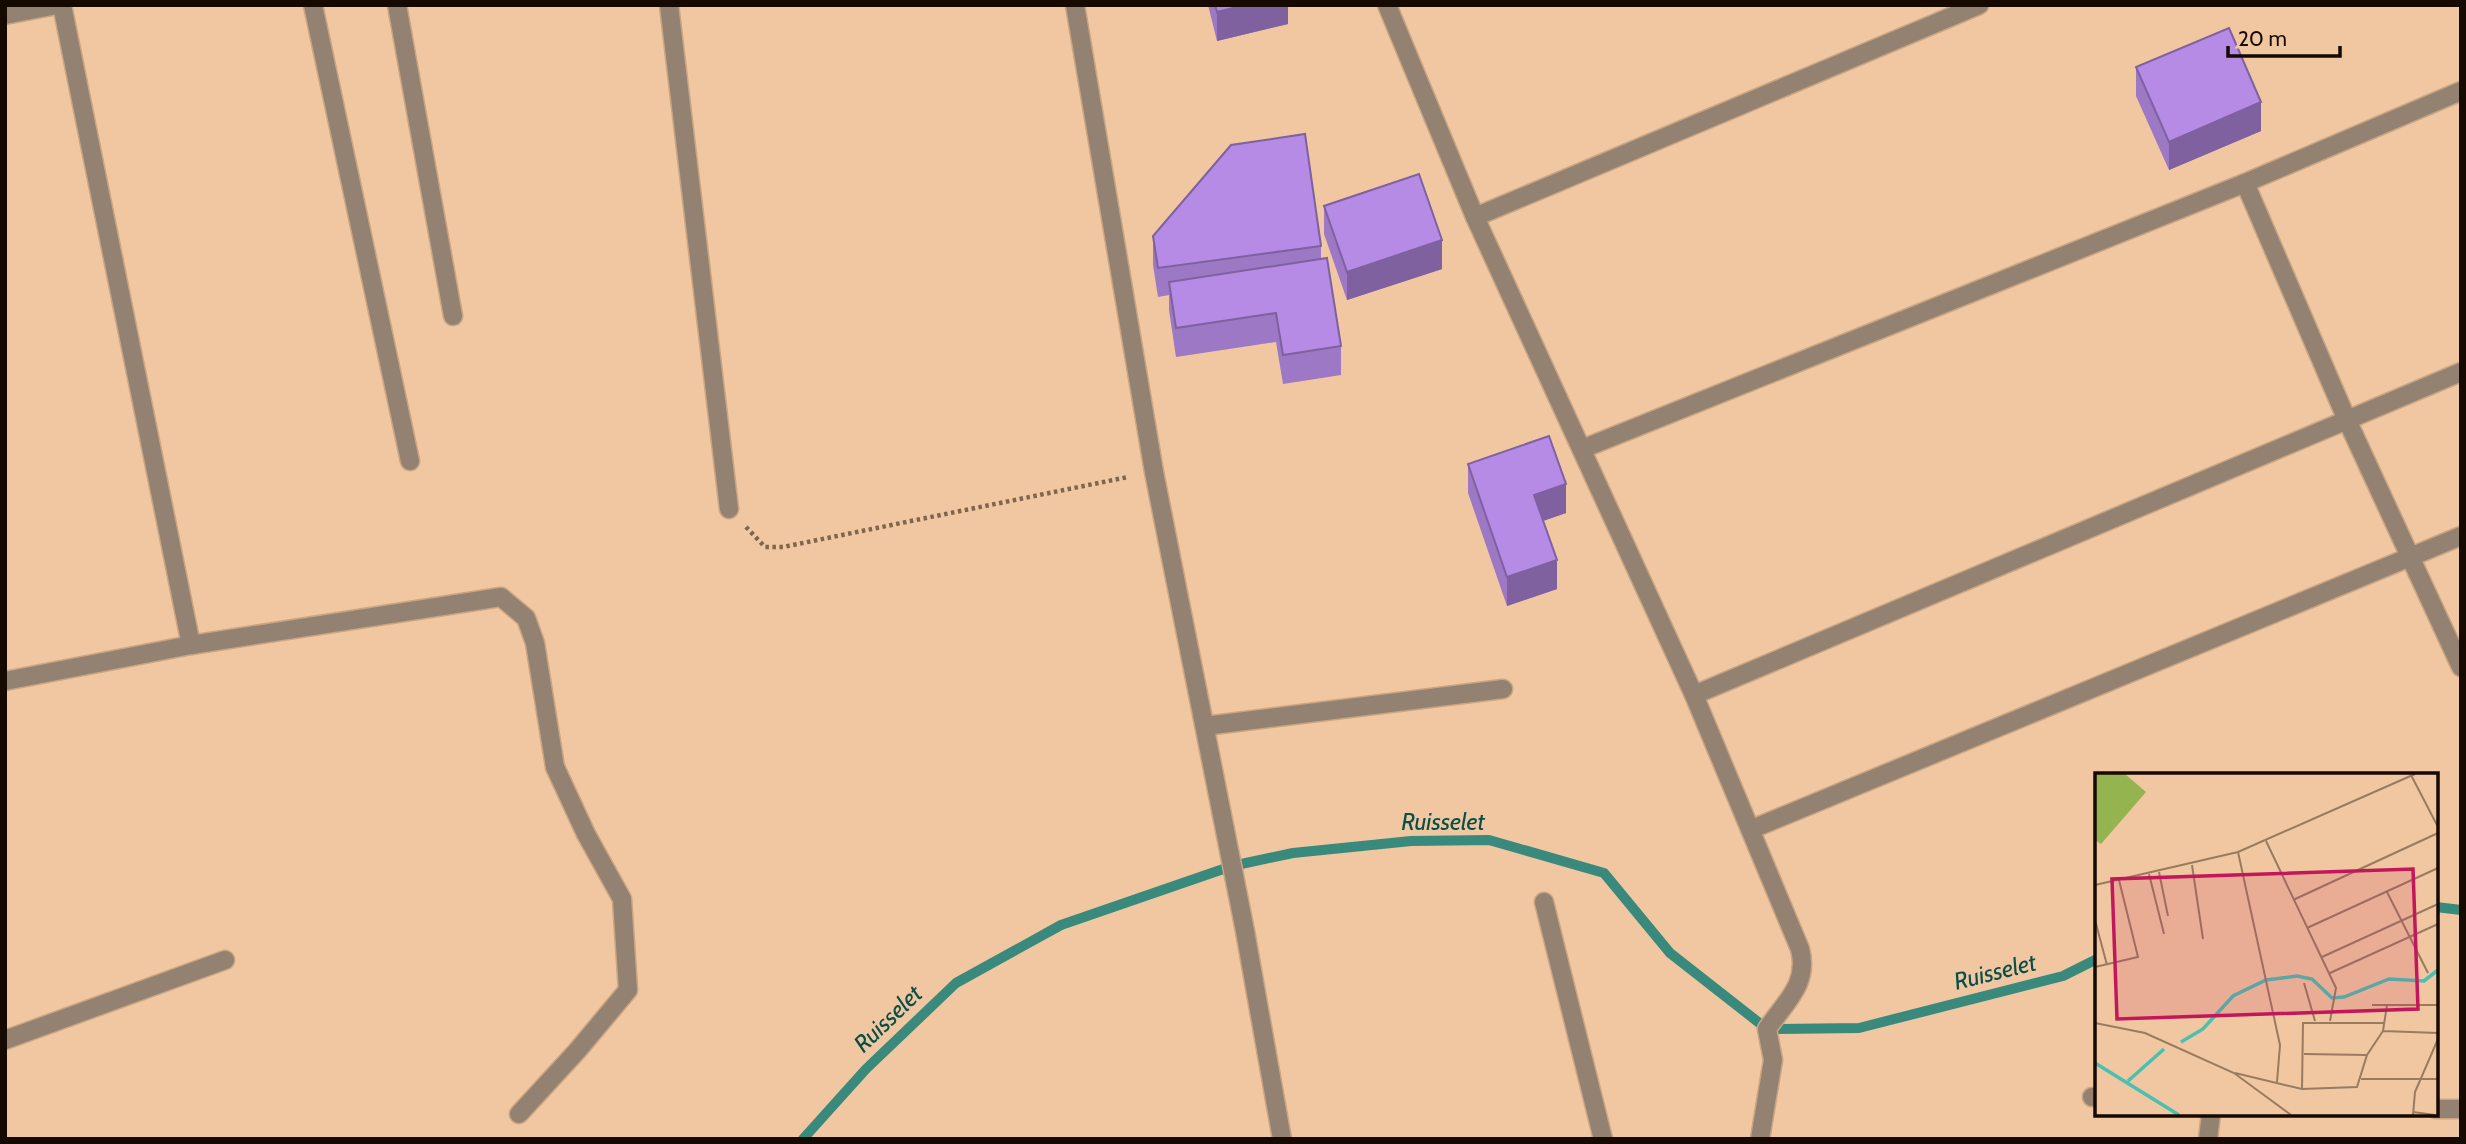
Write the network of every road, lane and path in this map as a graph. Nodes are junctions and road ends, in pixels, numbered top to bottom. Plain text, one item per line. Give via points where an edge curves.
1 (60, 5) edge
2 (313, 5) edge
3 (397, 5) edge
4 (669, 5) edge
5 (1075, 5) edge
6 (1387, 5) edge
7 (1979, 5) edge
8 (5, 15) edge
9 (2461, 91) edge
10 (2245, 183) junction
11 (1475, 217) junction
12 (453, 316) dead end
13 (2461, 372) edge
14 (2347, 420) junction
15 (1582, 449) junction
16 (410, 461) dead end
17 (1154, 472) junction
18 (729, 509) joint
19 (2461, 536) edge
20 (2410, 556) junction
21 (191, 645) junction
22 (2461, 667) edge
23 (5, 681) edge
24 (1503, 689) dead end
25 (1693, 695) junction
26 (1205, 726) junction
27 (1752, 829) junction
28 (1544, 902) dead end
29 (225, 960) dead end
30 (5, 1040) edge
31 (2438, 1108) edge
32 (2461, 1109) edge
33 (519, 1114) dead end
34 (2211, 1116) edge
35 (1282, 1139) edge
36 (1603, 1139) edge
37 (1760, 1139) edge
38 (2208, 1139) edge

1 - 8 street
1 - 21 street
2 - 16 street
3 - 12 street
4 - 18 street
5 - 17 street
6 - 11 street
7 - 11 street
9 - 10 street
10 - 14 street
10 - 15 street
11 - 15 street
13 - 14 street
14 - 20 street
14 - 25 street
15 - 25 street
17 - 18 path via 783,547 765,547
17 - 26 street
19 - 20 street
20 - 22 street
20 - 27 street
21 - 23 street
21 - 33 street via 501,597 526,618 535,643 555,767 622,899 628,990
24 - 26 street
25 - 27 street
26 - 35 street
27 - 37 street via 1804,963 1802,979 1766,1028 1773,1060
28 - 36 street
29 - 30 street
31 - 32 street
34 - 38 street

